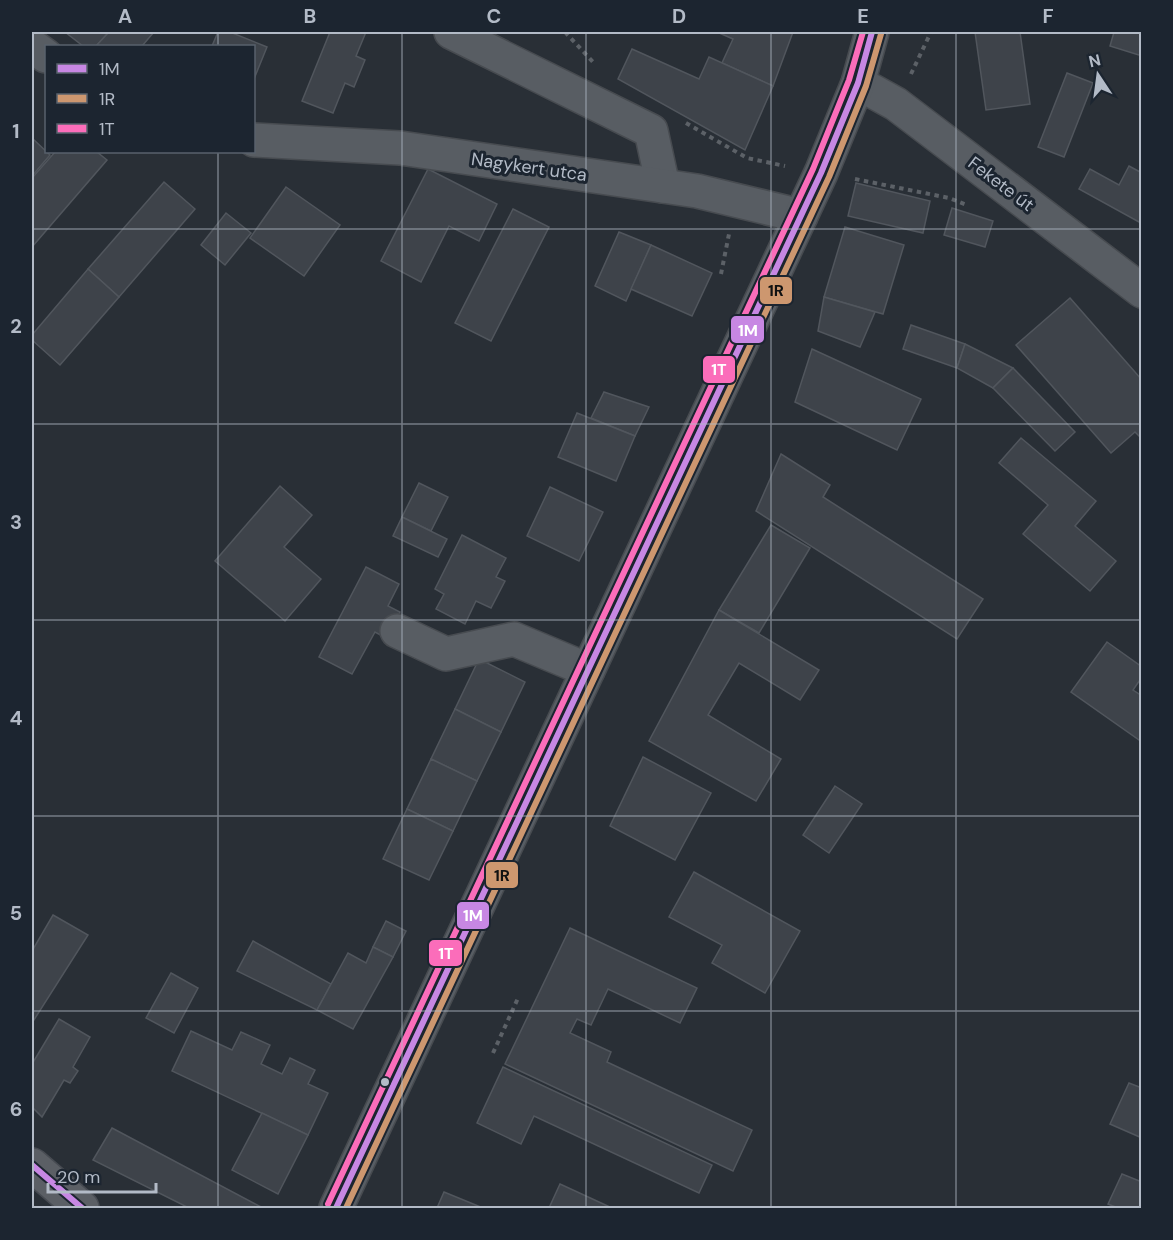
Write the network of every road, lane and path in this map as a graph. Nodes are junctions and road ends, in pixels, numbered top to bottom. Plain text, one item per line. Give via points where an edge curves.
1 (451, 32) edge
2 (564, 32) edge
3 (872, 32) edge
4 (32, 46) edge
5 (45, 55) edge
6 (595, 64) dead end
7 (858, 83) junction
8 (255, 141) edge
9 (850, 178) dead end
10 (663, 186) junction
11 (972, 206) dead end
12 (801, 216) junction
13 (1142, 291) edge
14 (397, 631) dead end
15 (588, 670) junction
16 (519, 996) dead end
17 (493, 1053) dead end
18 (32, 1165) edge
19 (82, 1209) edge
20 (336, 1209) edge

1 - 10 street via 651,131
2 - 6 path
3 - 7 street
4 - 5 street
7 - 12 street
7 - 13 street, Fekete út via 896,104
8 - 10 street, Nagykert utca via 400,148
9 - 11 path
10 - 12 street, Nagykert utca
12 - 15 street
14 - 15 street via 446,654 514,639
15 - 20 street
16 - 17 path
18 - 19 main road

